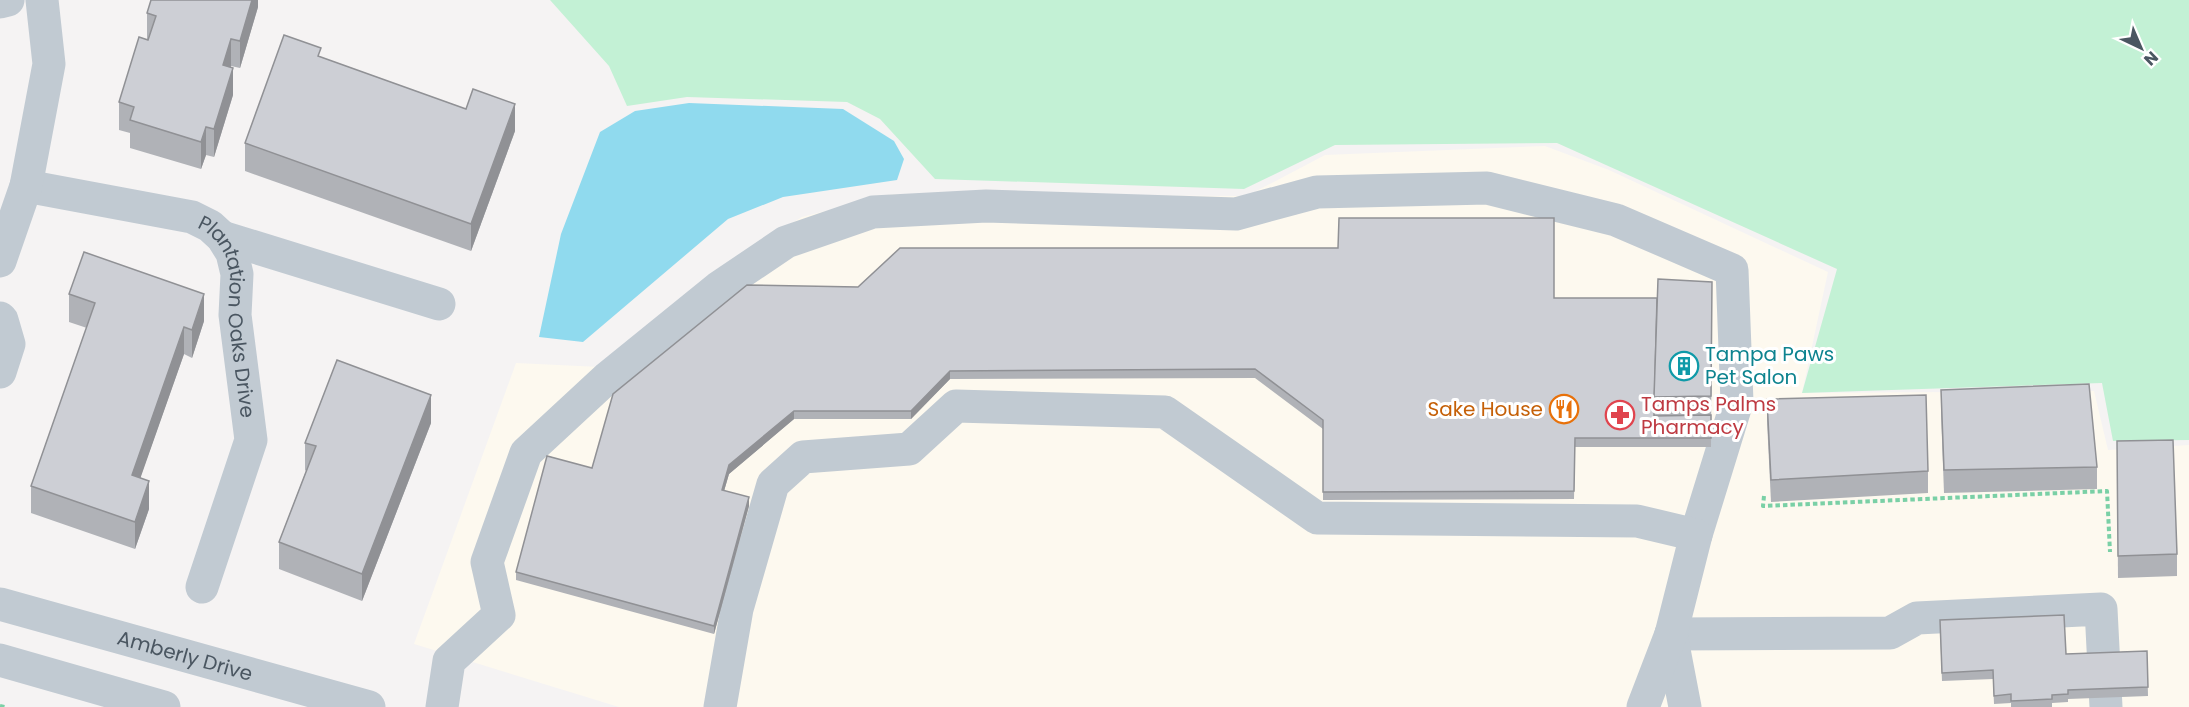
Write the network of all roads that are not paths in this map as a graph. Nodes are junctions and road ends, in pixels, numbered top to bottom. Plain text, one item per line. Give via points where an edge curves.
1 (8, 0) edge
2 (42, 0) edge
3 (0, 2) edge
4 (26, 186) junction
5 (222, 237) junction
6 (0, 261) edge
7 (439, 304) dead end
8 (0, 318) edge
9 (0, 372) edge
10 (1696, 535) junction
11 (202, 587) dead end
12 (0, 604) edge
13 (1671, 634) junction
14 (0, 660) edge
15 (164, 707) edge
16 (369, 707) edge
17 (442, 707) edge
18 (720, 707) edge
19 (1643, 707) edge
20 (1685, 707) edge
21 (2106, 707) edge

1 - 3 street
2 - 4 street via 49,64
4 - 5 street, Plantation Oaks Drive via 192,217
4 - 6 street
5 - 7 street
5 - 11 street, Plantation Oaks Drive via 232,253 237,274 235,315 251,440
8 - 9 street via 9,344
10 - 13 street
10 - 17 street via 1737,402 1731,270 1616,220 1487,188 1317,192 1236,214 986,206 873,212 786,242 718,288 607,378 526,453 487,562 498,615 449,661
10 - 18 street via 1637,521 1317,519 1165,412 956,406 909,450 803,457 773,484 737,609
12 - 16 street, Amberly Drive
13 - 19 street
13 - 20 street
13 - 21 street via 1890,633 1917,618 2101,609
14 - 15 street

